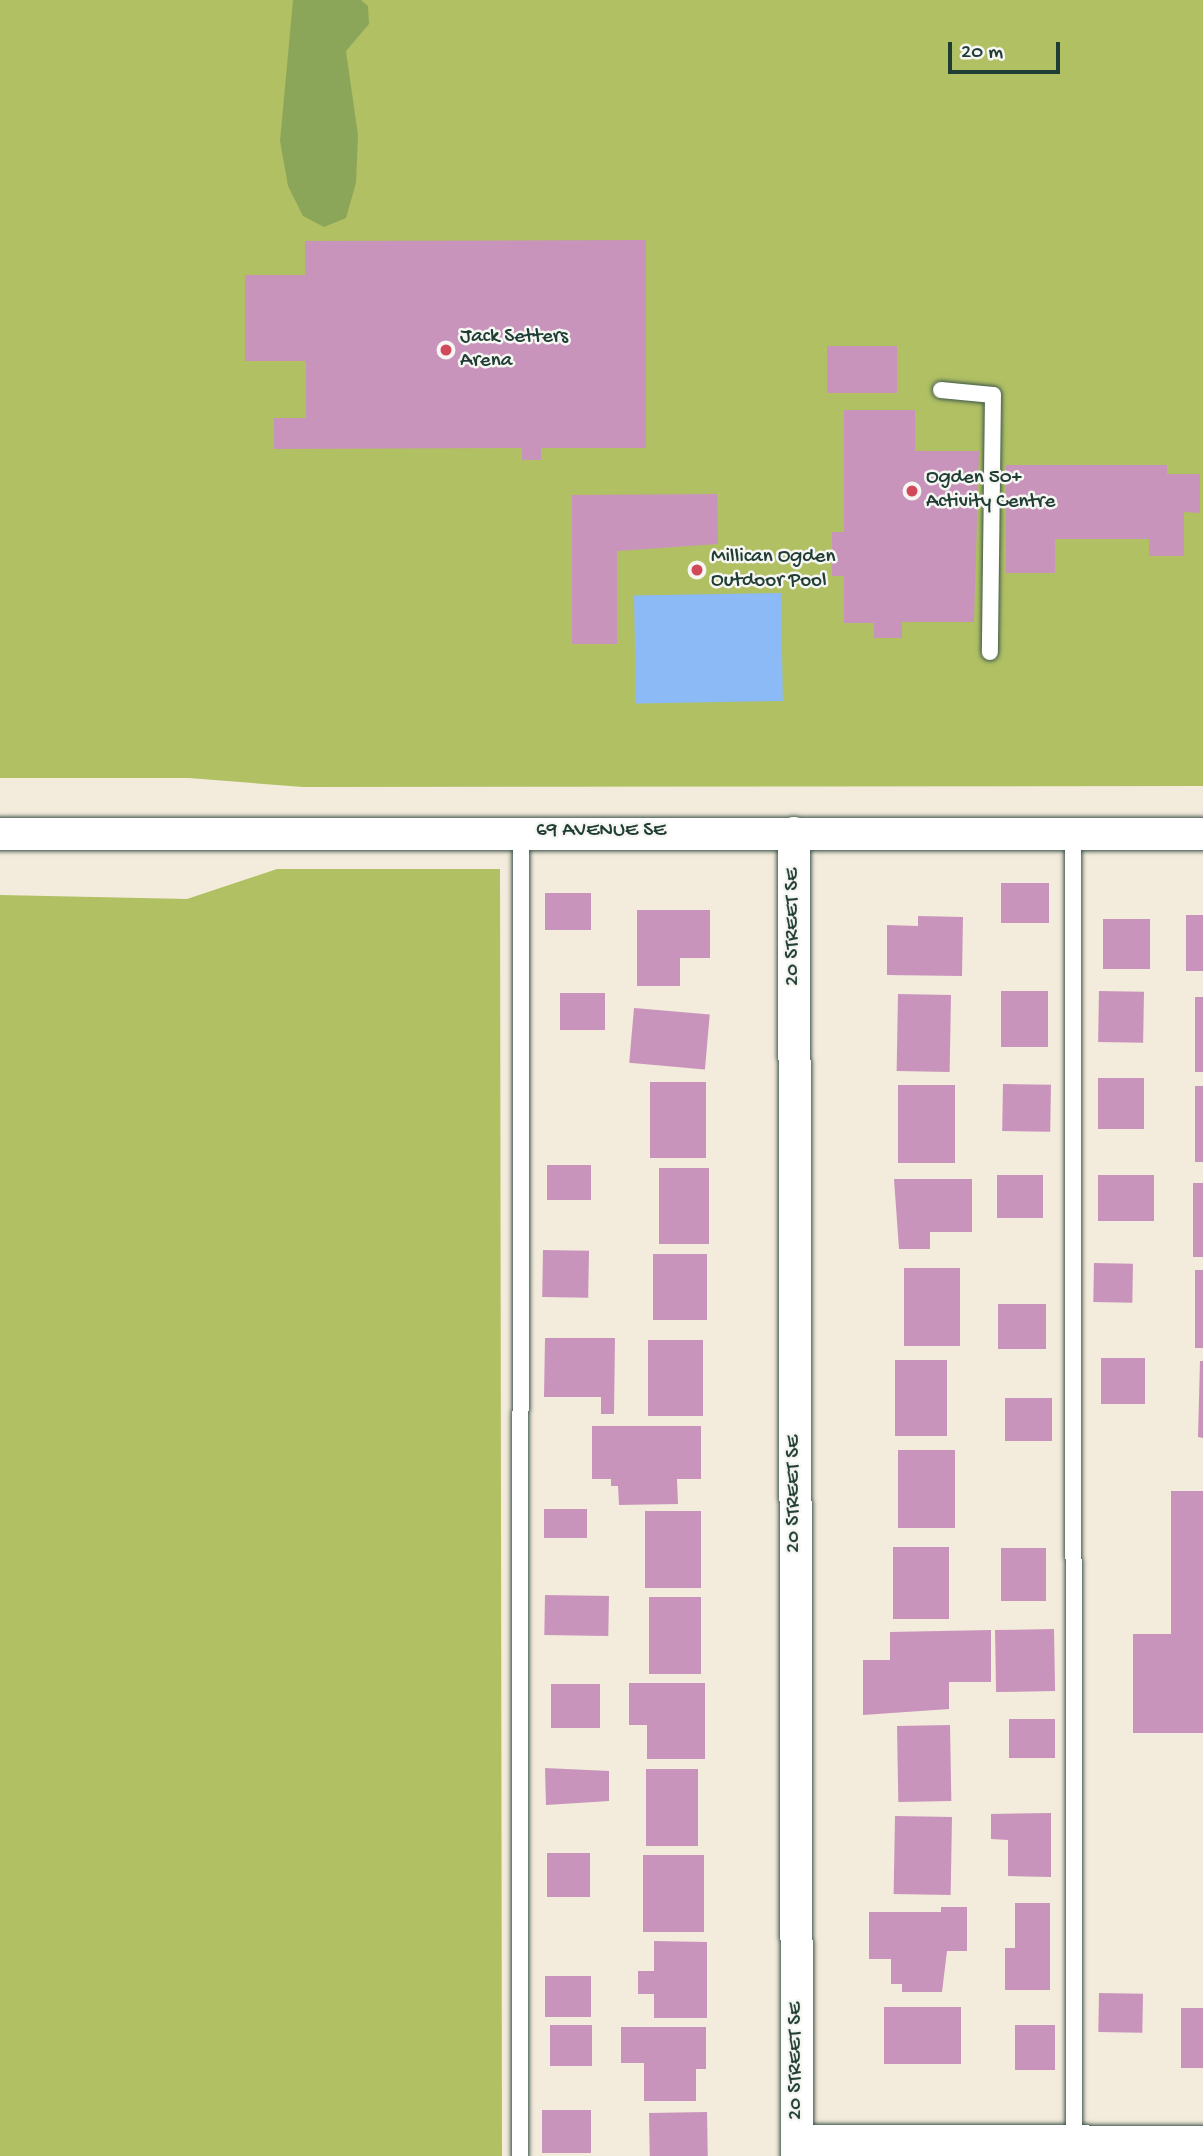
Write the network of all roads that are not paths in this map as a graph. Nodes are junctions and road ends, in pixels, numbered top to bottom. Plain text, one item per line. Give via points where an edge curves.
1 (941, 390) dead end
2 (990, 652) dead end
3 (521, 832) junction
4 (794, 832) junction
5 (1073, 833) junction
6 (0, 834) edge
7 (1203, 834) edge
8 (1203, 2143) edge
9 (797, 2149) edge
10 (1074, 2149) edge
11 (520, 2156) edge

1 - 2 lane via 993,394
3 - 4 street, 69 AVENUE SE
3 - 6 street, 69 AVENUE SE
3 - 11 lane
4 - 5 street, 69 AVENUE SE
4 - 9 street, 20 STREET SE
5 - 7 street, 69 AVENUE SE
5 - 10 lane
8 - 10 street
9 - 10 street

